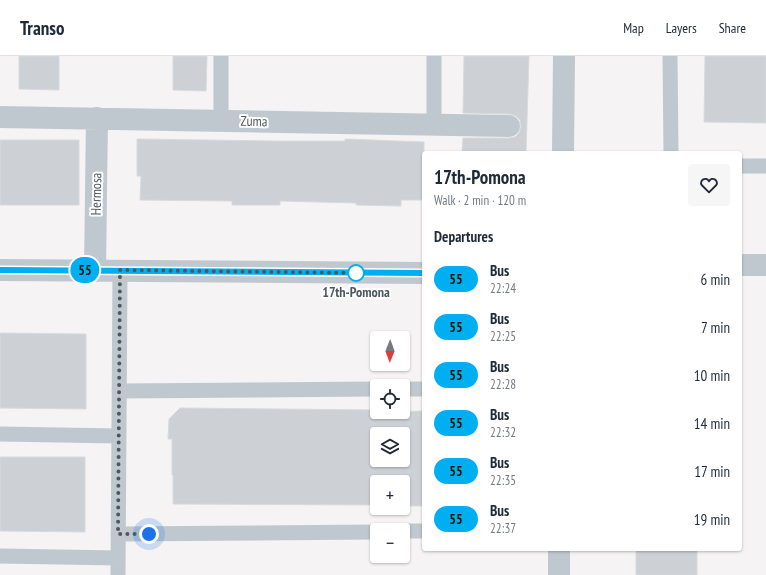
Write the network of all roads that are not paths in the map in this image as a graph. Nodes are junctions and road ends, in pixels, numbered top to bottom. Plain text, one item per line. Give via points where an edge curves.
1 (221, 56) edge
2 (434, 56) edge
3 (564, 56) edge
4 (670, 56) edge
5 (0, 117) edge
6 (97, 118) junction
7 (221, 120) junction
8 (434, 124) junction
9 (509, 126) dead end
10 (563, 151) edge
11 (671, 151) edge
12 (742, 166) edge
13 (766, 166) edge
14 (742, 265) edge
15 (766, 265) edge
16 (0, 270) edge
17 (120, 270) junction
18 (95, 271) junction
19 (422, 273) edge
20 (422, 388) edge
21 (370, 389) edge
22 (410, 389) edge
23 (119, 391) junction
24 (0, 434) edge
25 (119, 436) junction
26 (422, 531) edge
27 (370, 532) edge
28 (410, 532) edge
29 (118, 534) junction
30 (560, 551) edge
31 (0, 556) edge
32 (118, 558) junction
33 (118, 575) edge
34 (559, 575) edge

1 - 7 lane
2 - 8 lane
3 - 10 street
4 - 11 lane
5 - 6 street, Zuma
6 - 7 street, Zuma
6 - 18 street, Hermosa
7 - 8 street, Zuma
8 - 9 street, Zuma
12 - 13 lane
14 - 15 street
16 - 18 street
17 - 18 street
17 - 19 street
17 - 23 lane
20 - 22 lane
21 - 23 lane
23 - 25 lane
24 - 25 lane
25 - 29 lane
26 - 28 lane
27 - 29 lane
29 - 32 lane
30 - 34 street
31 - 32 lane
32 - 33 lane

